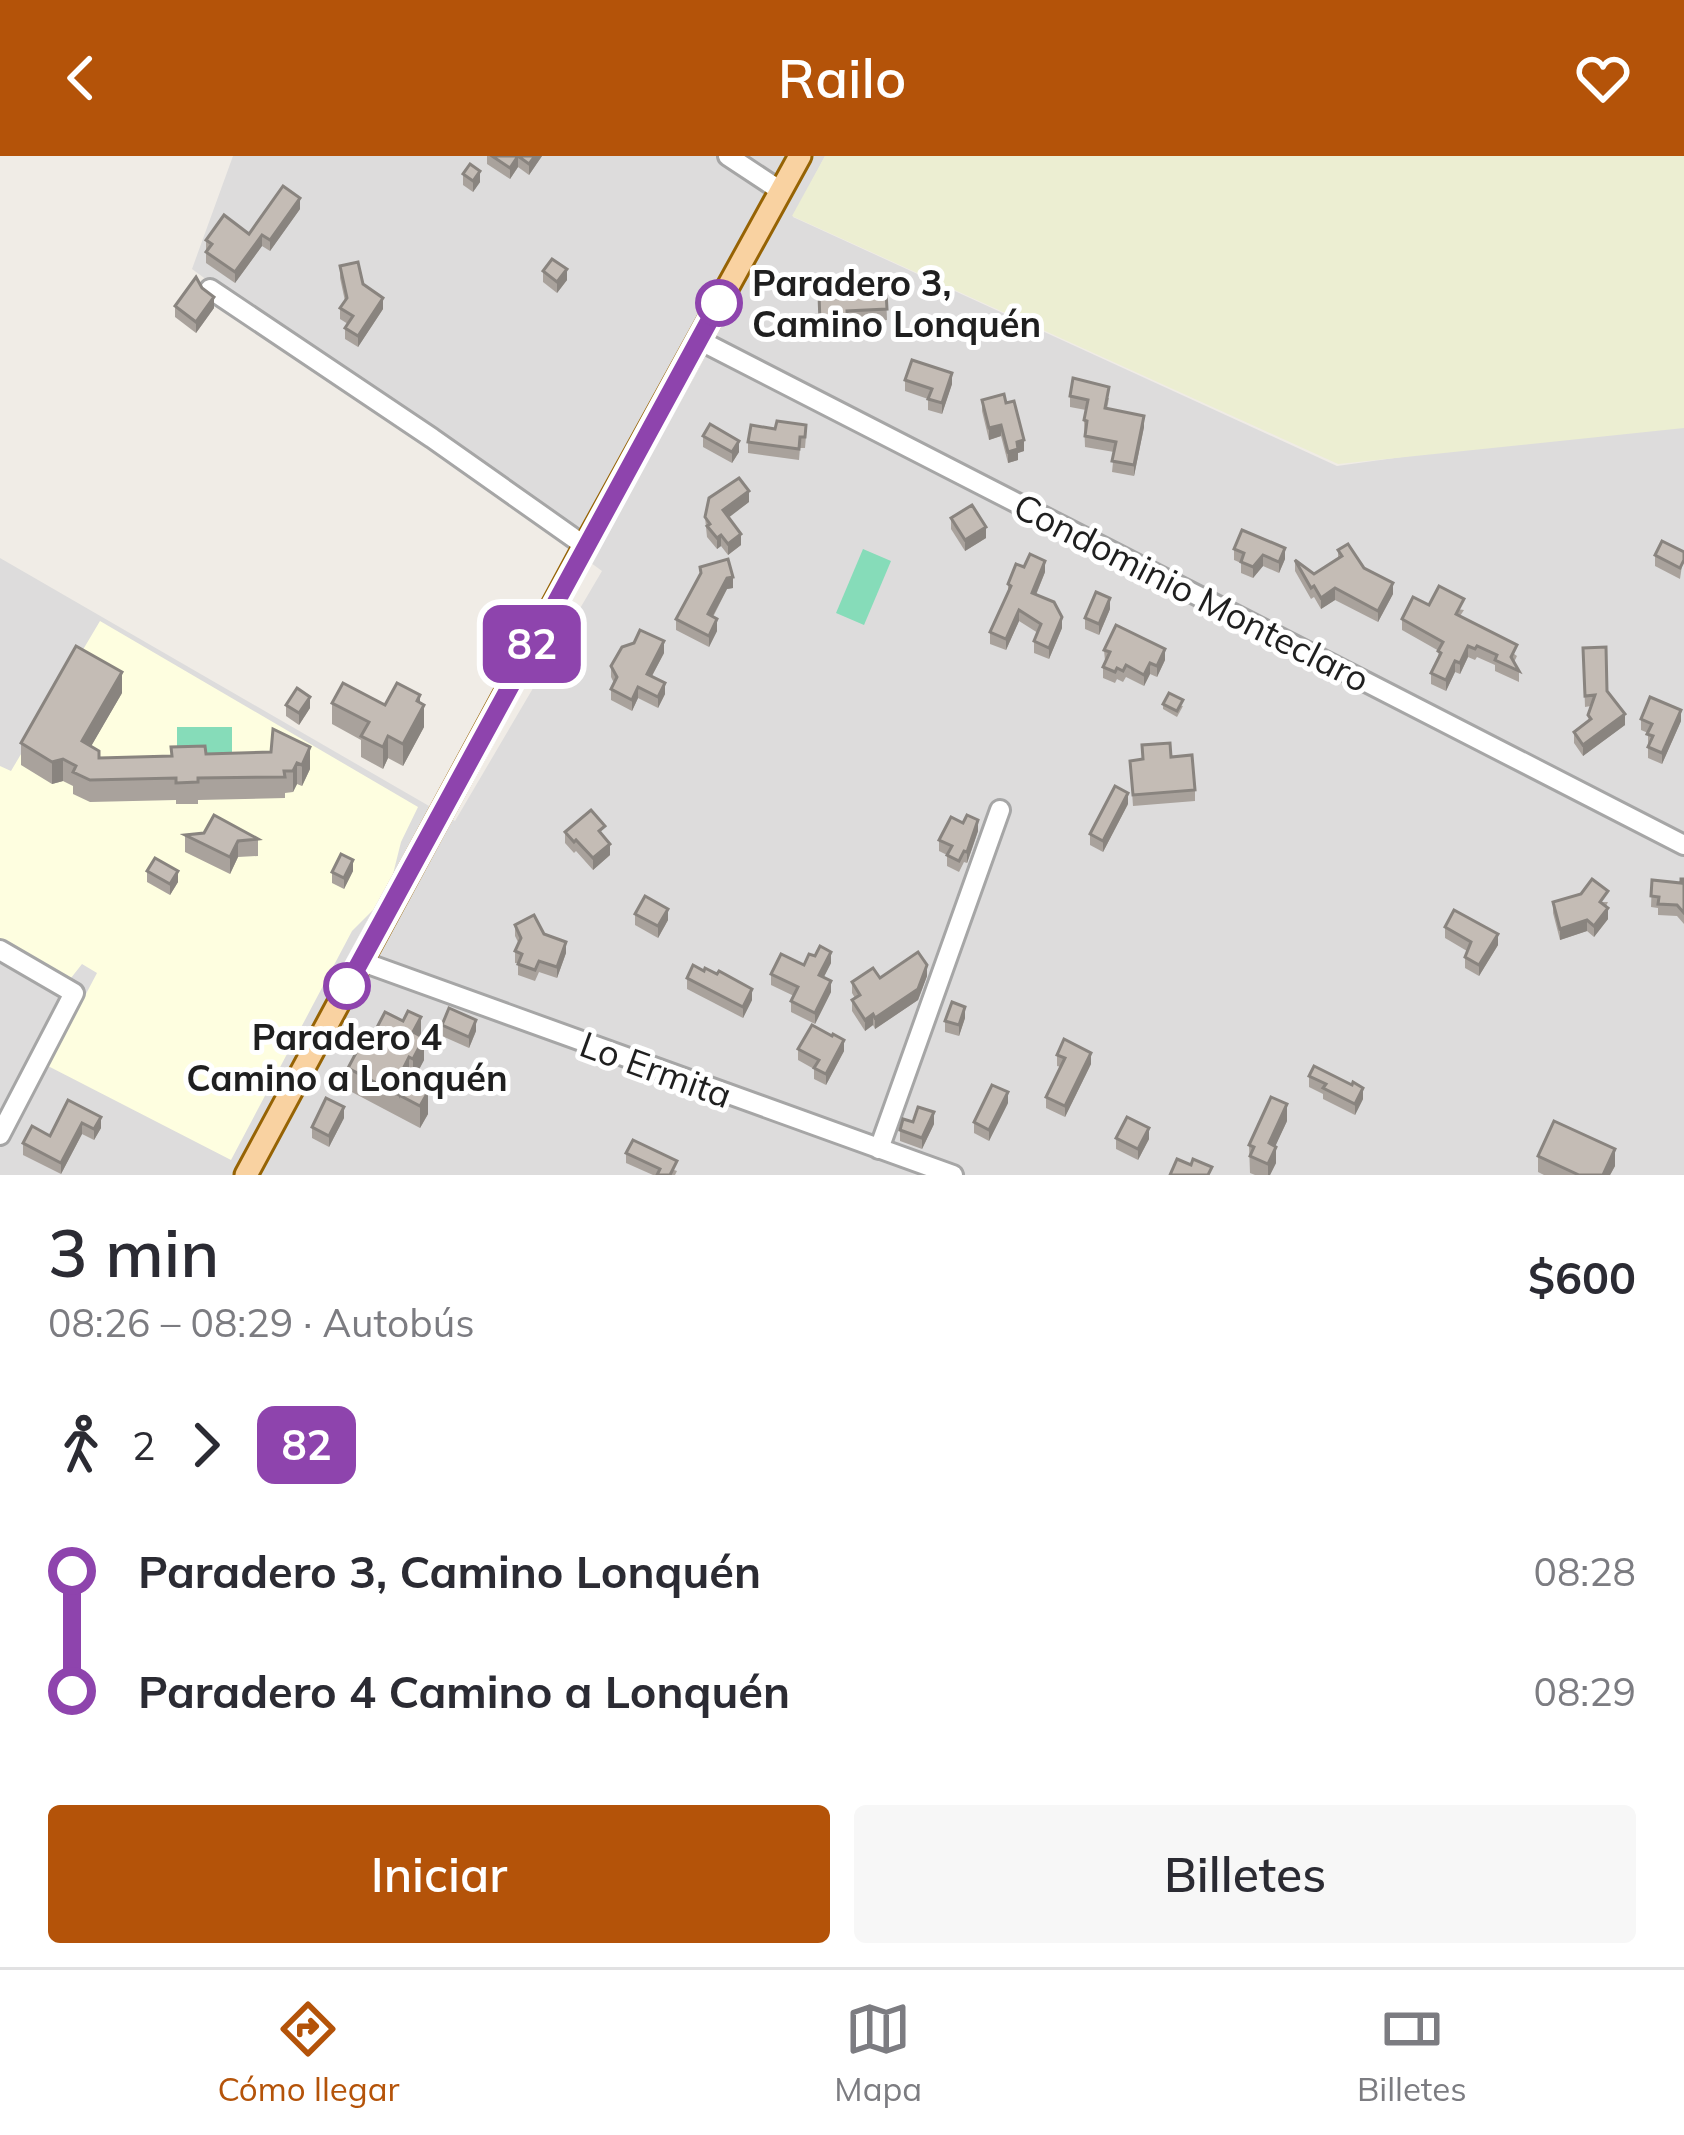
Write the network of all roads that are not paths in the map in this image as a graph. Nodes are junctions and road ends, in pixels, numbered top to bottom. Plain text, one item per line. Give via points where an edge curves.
1 (728, 156) edge
2 (800, 156) edge
3 (781, 191) junction
4 (210, 289) edge
5 (699, 340) junction
6 (585, 546) junction
7 (1000, 810) dead end
8 (1684, 845) edge
9 (0, 950) edge
10 (360, 961) junction
11 (0, 1136) edge
12 (879, 1149) junction
13 (246, 1175) edge
14 (953, 1175) edge

1 - 3 street
2 - 3 main road
3 - 5 main road
4 - 6 street
5 - 6 main road
5 - 8 street, Condominio Monteclaro
6 - 10 main road
7 - 12 street
9 - 11 street via 74,993
10 - 12 street, Lo Ermita
10 - 13 main road
12 - 14 street, Lo Ermita

